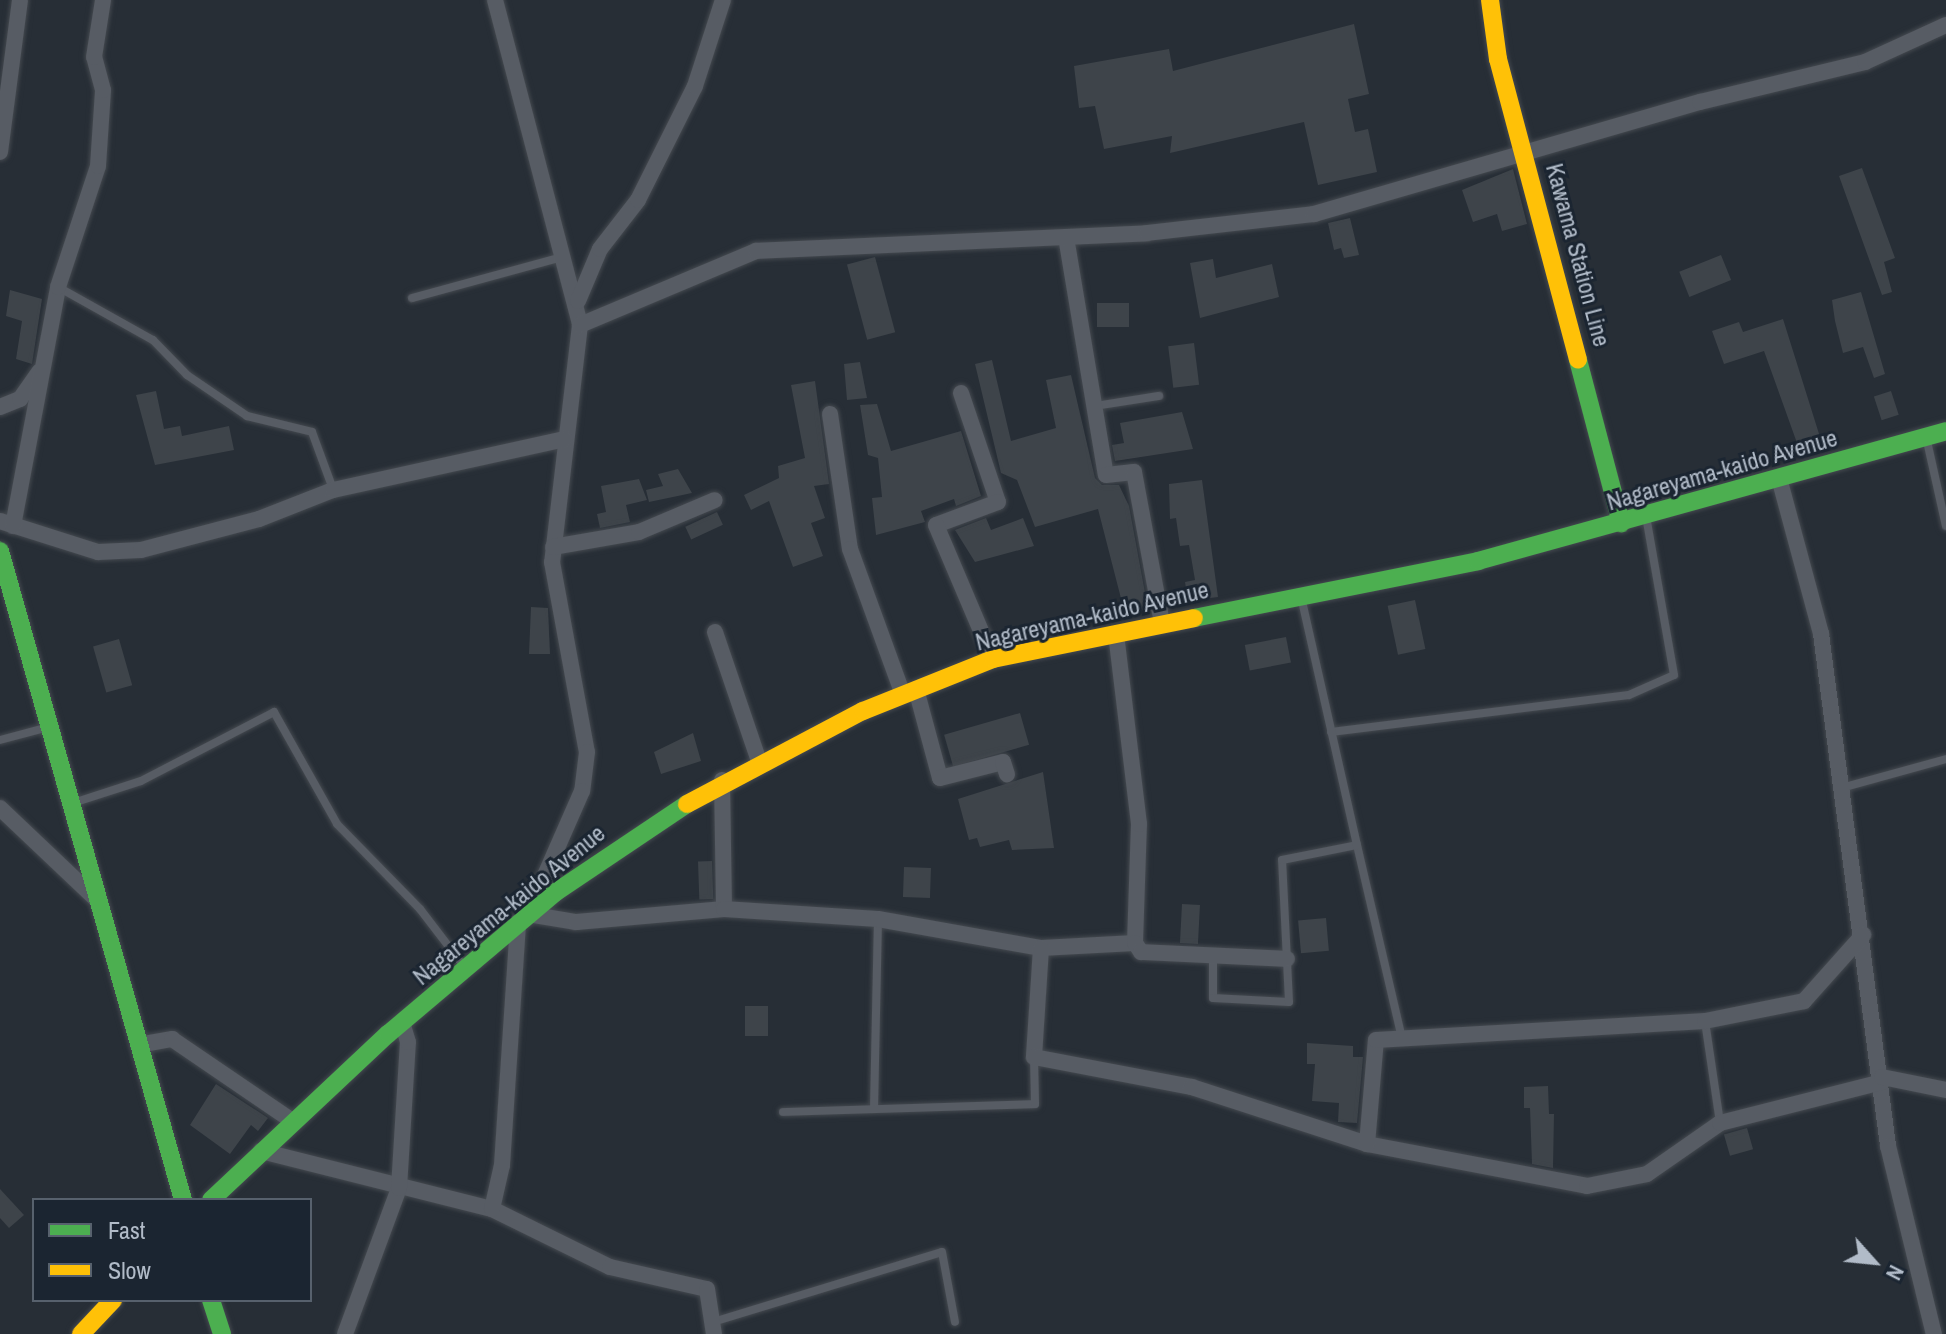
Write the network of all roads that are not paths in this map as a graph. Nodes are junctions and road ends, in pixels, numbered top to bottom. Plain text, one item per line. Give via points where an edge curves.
1 (20, 0) edge
2 (103, 0) edge
3 (495, 0) edge
4 (723, 0) edge
5 (1490, 0) edge
6 (1946, 25) edge
7 (0, 152) edge
8 (1527, 156) junction
9 (1066, 237) junction
10 (563, 257) junction
11 (58, 287) junction
12 (412, 298) dead end
13 (578, 301) junction
14 (580, 325) junction
15 (42, 368) junction
16 (961, 393) dead end
17 (1159, 396) dead end
18 (0, 407) edge
19 (1094, 407) junction
20 (830, 414) dead end
21 (1946, 431) edge
22 (1926, 436) junction
23 (564, 439) junction
24 (1779, 478) junction
25 (333, 490) junction
26 (715, 500) dead end
27 (1646, 516) junction
28 (1621, 523) junction
29 (7, 524) edge
30 (1946, 526) edge
31 (553, 547) junction
32 (0, 551) edge
33 (1301, 597) junction
34 (1162, 623) junction
35 (715, 632) dead end
36 (1116, 633) junction
37 (993, 659) junction
38 (909, 692) junction
39 (50, 727) junction
40 (1331, 732) junction
41 (0, 740) edge
42 (1946, 759) edge
43 (759, 761) junction
44 (1007, 774) dead end
45 (722, 780) junction
46 (1841, 788) junction
47 (72, 803) junction
48 (0, 808) edge
49 (1357, 845) junction
50 (100, 903) junction
51 (724, 909) junction
52 (523, 918) junction
53 (878, 919) junction
54 (1863, 935) junction
55 (1135, 943) junction
56 (1041, 948) junction
57 (1213, 955) junction
58 (1287, 959) junction
59 (465, 967) junction
60 (1705, 1021) junction
61 (402, 1022) junction
62 (1402, 1040) junction
63 (138, 1045) junction
64 (1034, 1057) junction
65 (1882, 1080) junction
66 (1946, 1090) edge
67 (874, 1109) junction
68 (783, 1112) dead end
69 (292, 1121) junction
70 (1720, 1123) junction
71 (1367, 1144) junction
72 (261, 1151) junction
73 (399, 1188) junction
74 (182, 1198) edge
75 (213, 1198) edge
76 (492, 1209) junction
77 (111, 1302) edge
78 (212, 1302) edge
79 (955, 1322) dead end
80 (713, 1328) edge
81 (81, 1334) edge
82 (222, 1334) edge
83 (345, 1334) edge
84 (1934, 1334) edge

1 - 7 street
2 - 11 street via 94,57 103,90 98,166
3 - 10 street
4 - 13 street via 708,60 638,200 600,249
5 - 8 main road, Kawama Station Line via 1498,59
6 - 8 street via 1865,62 1700,102
8 - 9 street via 1314,214 1244,226
8 - 28 main road, Kawama Station Line
9 - 14 street via 756,251
9 - 19 street
10 - 12 lane
10 - 13 street
11 - 15 street
11 - 25 lane via 153,340 187,375 247,416 312,432
13 - 14 street
14 - 23 street
15 - 18 street via 20,399
15 - 29 street
16 - 37 street via 998,502 936,525
17 - 19 lane
19 - 34 street via 1106,475 1134,472
20 - 38 street via 850,549
21 - 22 main road, Nagareyama-kaido Avenue
22 - 24 main road, Nagareyama-kaido Avenue
22 - 30 lane
23 - 25 street
23 - 31 street
24 - 27 main road, Nagareyama-kaido Avenue
24 - 46 street via 1810,577
25 - 29 street via 259,519 141,550 98,552
26 - 31 street via 629,535
27 - 28 main road, Nagareyama-kaido Avenue
27 - 40 lane via 1674,675 1629,695
28 - 33 main road, Nagareyama-kaido Avenue via 1478,561
31 - 52 street via 553,588 587,752 582,791
32 - 39 main road
33 - 34 main road, Nagareyama-kaido Avenue
33 - 40 lane
34 - 36 main road, Nagareyama-kaido Avenue
35 - 43 street
36 - 37 main road, Nagareyama-kaido Avenue
36 - 55 street via 1139,824
37 - 38 main road, Nagareyama-kaido Avenue
38 - 43 main road, Nagareyama-kaido Avenue
38 - 44 street via 940,778 1003,762
39 - 41 lane
39 - 47 main road
40 - 49 lane
42 - 46 lane
43 - 45 main road, Nagareyama-kaido Avenue
45 - 51 street
45 - 52 main road, Nagareyama-kaido Avenue
46 - 54 street
47 - 50 main road
47 - 59 lane via 141,781 274,712 337,824 420,909
48 - 50 street
49 - 58 lane via 1282,860
49 - 62 lane
50 - 63 main road
51 - 52 street via 576,922
51 - 53 street
52 - 59 main road, Nagareyama-kaido Avenue
52 - 76 street via 502,1165
53 - 56 street
53 - 67 lane
54 - 60 street via 1804,1001
54 - 65 street
55 - 56 street
55 - 57 street via 1141,952
56 - 64 street
57 - 58 street
57 - 58 lane via 1213,998 1289,1002
59 - 61 main road, Nagareyama-kaido Avenue
60 - 62 street
60 - 70 lane
61 - 69 main road, Nagareyama-kaido Avenue
61 - 73 street via 408,1042
62 - 71 street via 1376,1040
63 - 69 street via 172,1039
63 - 74 main road
64 - 67 lane via 1035,1104
64 - 71 street via 1192,1087
65 - 66 street
65 - 70 street
65 - 84 street via 1888,1146
67 - 68 lane
69 - 72 main road, Nagareyama-kaido Avenue
70 - 71 street via 1647,1174 1587,1186
72 - 73 street
72 - 75 main road, Nagareyama-kaido Avenue
73 - 76 street
73 - 83 street
76 - 80 street via 610,1267 707,1289
77 - 81 main road
78 - 82 main road
79 - 80 lane via 942,1252

